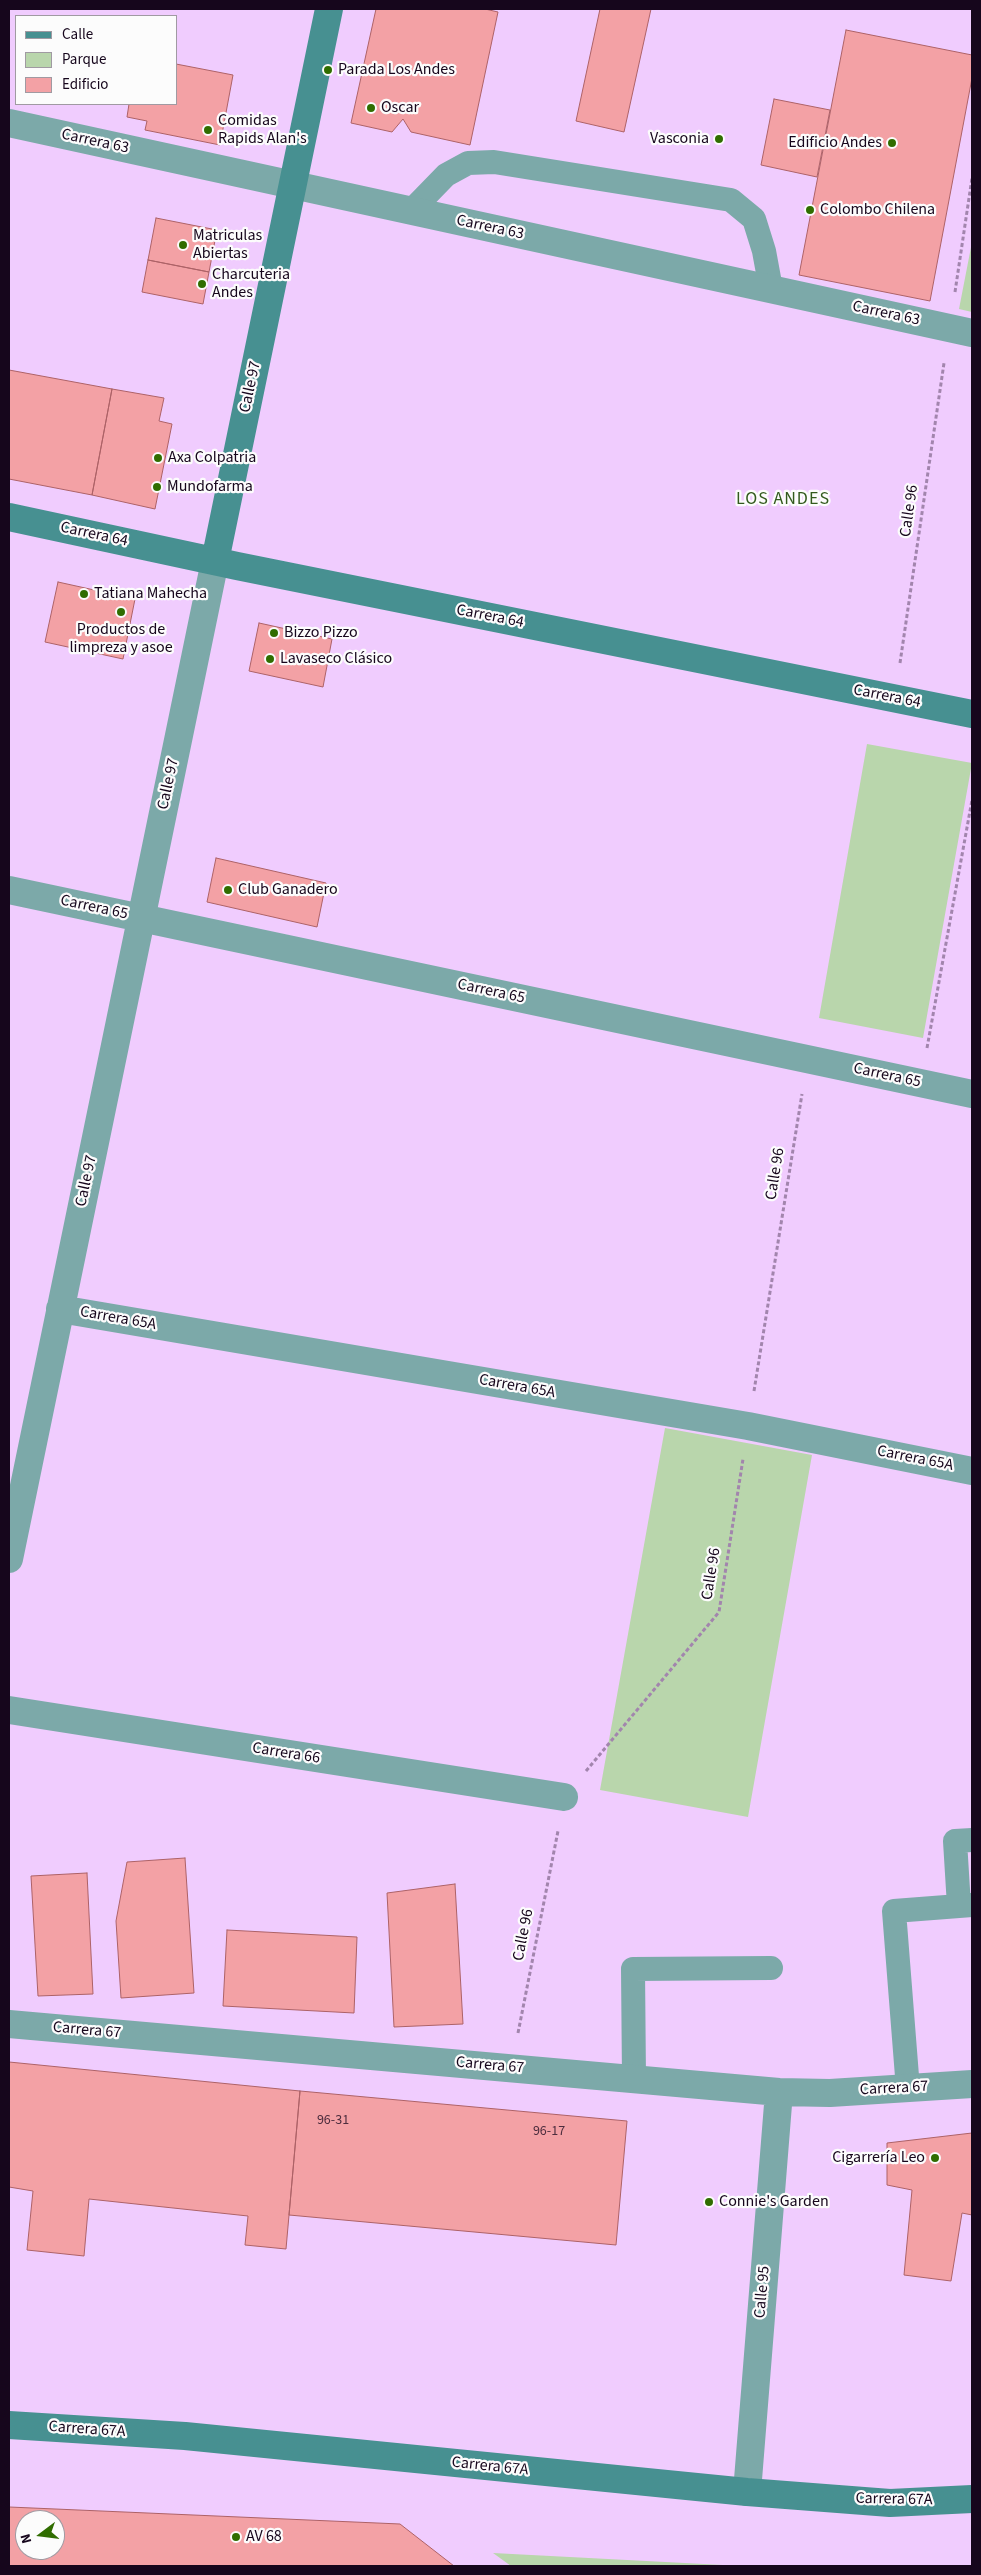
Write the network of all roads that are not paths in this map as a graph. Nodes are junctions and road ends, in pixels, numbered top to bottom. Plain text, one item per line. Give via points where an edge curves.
1 (329, 9) edge
2 (9, 123) edge
3 (292, 184) junction
4 (411, 211) junction
5 (771, 289) junction
6 (961, 330) edge
7 (9, 517) edge
8 (215, 561) junction
9 (972, 714) edge
10 (9, 890) edge
11 (141, 918) junction
12 (972, 1094) edge
13 (60, 1309) junction
14 (972, 1471) edge
15 (9, 1559) edge
16 (9, 1710) edge
17 (564, 1797) road end
18 (972, 1840) edge
19 (966, 1905) edge
20 (771, 1968) dead end
21 (9, 2024) edge
22 (634, 2079) junction
23 (972, 2084) edge
24 (908, 2089) junction
25 (779, 2092) junction
26 (9, 2425) edge
27 (747, 2492) junction
28 (972, 2499) edge

1 - 3 street, Calle 97
2 - 3 street, Carrera 63
3 - 4 street, Carrera 63
3 - 8 street, Calle 97
4 - 5 street, Carrera 63
4 - 5 lane via 446,175 468,163 494,162 731,200 754,219
5 - 6 street, Carrera 63
7 - 8 street, Carrera 64
8 - 9 street, Carrera 64
8 - 11 street, Calle 97
10 - 11 street, Carrera 65
11 - 12 street, Carrera 65
11 - 13 street, Calle 97
13 - 14 street, Carrera 65A via 748,1426
13 - 15 street, Calle 97
16 - 17 street, Carrera 66
18 - 19 lane via 955,1841
19 - 24 lane via 894,1910
20 - 22 lane via 633,1970
21 - 22 street, Carrera 67
22 - 25 street, Carrera 67
23 - 24 street, Carrera 67
24 - 25 street, Carrera 67
25 - 27 street, Calle 95
26 - 27 street, Carrera 67A via 185,2436
27 - 28 street, Carrera 67A via 890,2502

